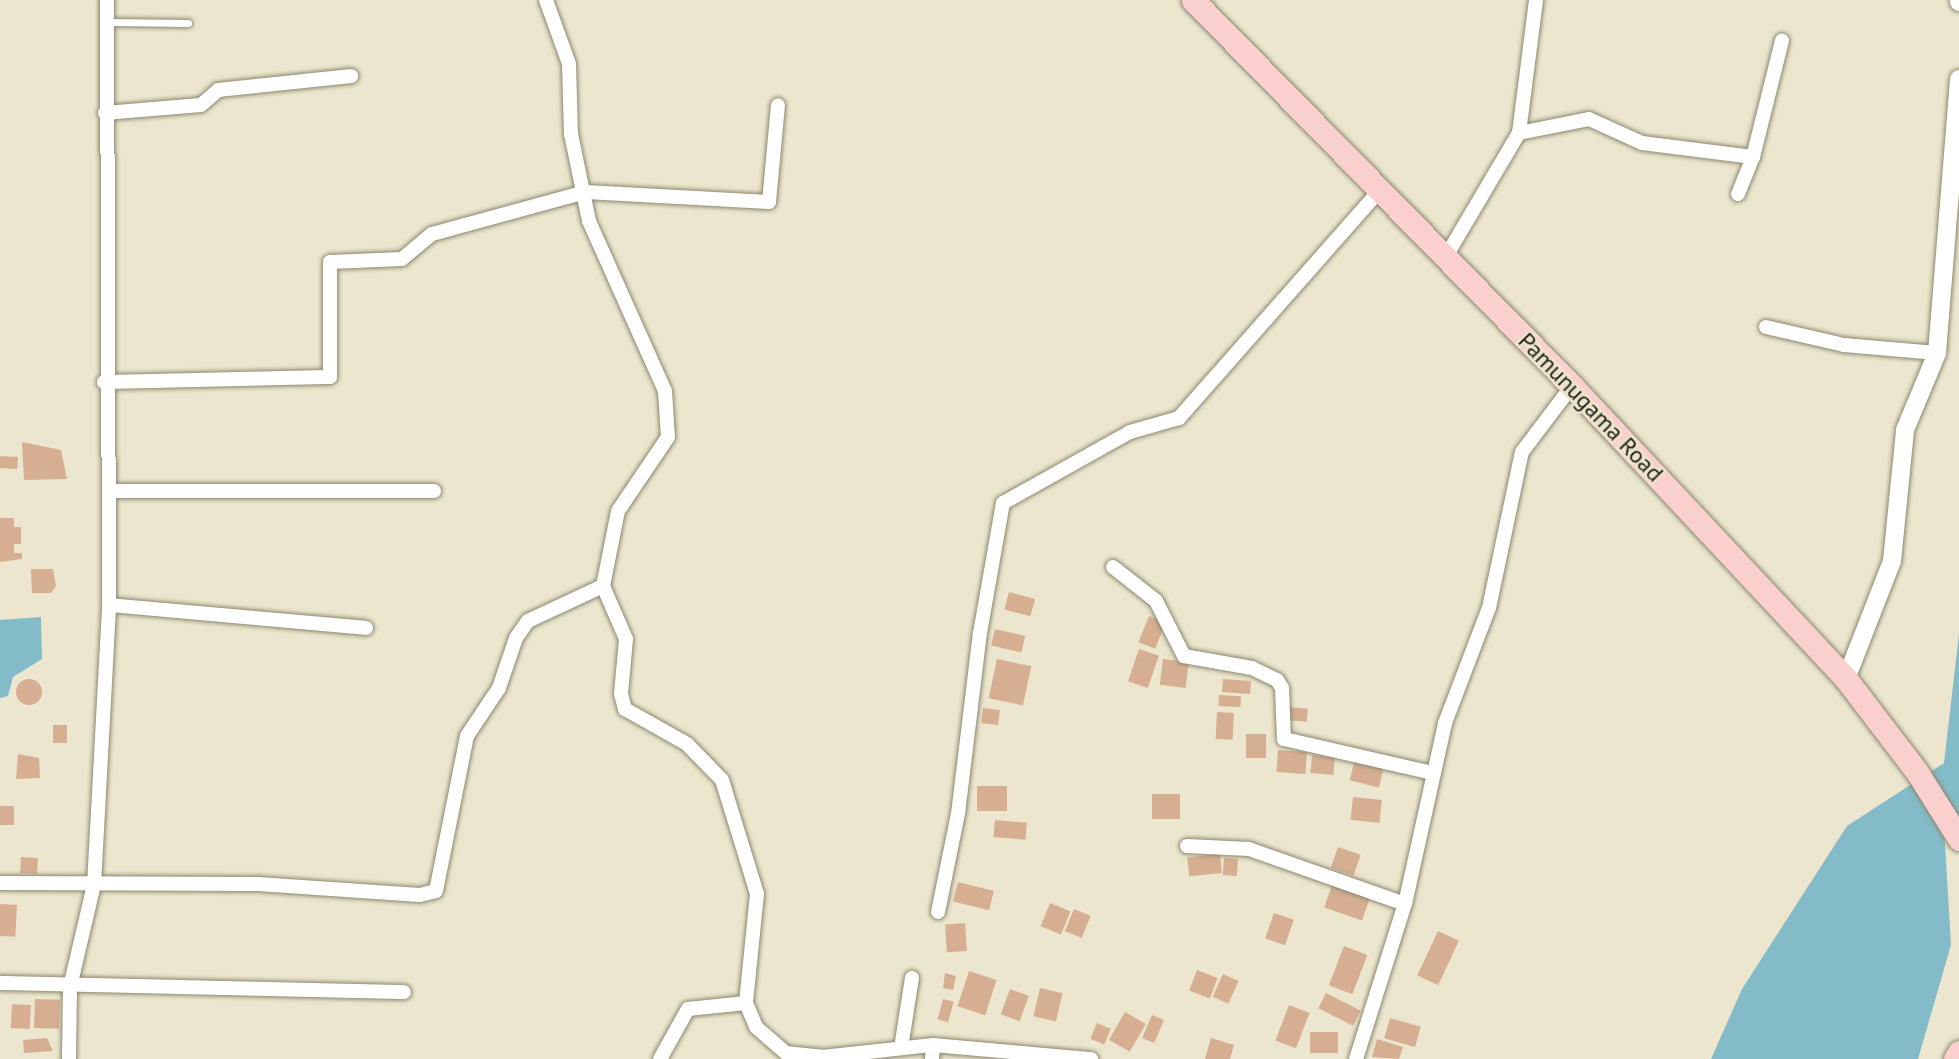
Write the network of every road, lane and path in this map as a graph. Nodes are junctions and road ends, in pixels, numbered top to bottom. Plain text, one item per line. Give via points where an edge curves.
1 (107, 0) edge
2 (545, 0) edge
3 (1193, 0) edge
4 (1536, 0) edge
5 (107, 22) junction
6 (188, 23) dead end
7 (1782, 41) dead end
8 (351, 76) dead end
9 (1959, 79) edge
10 (778, 105) dead end
11 (104, 113) junction
12 (1519, 133) junction
13 (1753, 157) junction
14 (1380, 190) junction
15 (586, 192) junction
16 (1738, 194) dead end
17 (1445, 258) junction
18 (1766, 327) dead end
19 (1937, 353) junction
20 (104, 382) junction
21 (1572, 386) junction
22 (112, 491) junction
23 (434, 491) dead end
24 (1113, 566) dead end
25 (603, 586) junction
26 (109, 605) junction
27 (366, 628) dead end
28 (1846, 679) junction
29 (1432, 773) junction
30 (1959, 839) edge
31 (1187, 846) dead end
32 (0, 883) edge
33 (94, 885) junction
34 (1405, 904) junction
35 (938, 912) dead end
36 (912, 978) dead end
37 (0, 983) edge
38 (70, 987) junction
39 (404, 992) dead end
40 (746, 1003) junction
41 (901, 1048) junction
42 (933, 1052) edge
43 (1959, 1052) edge
44 (822, 1058) edge
45 (69, 1059) edge
46 (660, 1059) edge
47 (1091, 1059) edge
48 (1356, 1059) edge
49 (1955, 1059) edge

1 - 5 street
2 - 15 street via 569,64 571,134
3 - 14 main road, Pamunugama Road
4 - 12 street
5 - 6 lane
5 - 11 street
7 - 13 street
8 - 11 street via 218,90 201,105
9 - 19 street
10 - 15 street via 769,202
11 - 20 street
12 - 13 street via 1589,119 1642,143
12 - 17 street
13 - 16 street
14 - 17 main road, Pamunugama Road
14 - 35 street via 1179,418 1130,432 1003,503 979,633 958,814
15 - 20 street via 432,234 402,259 330,262 330,377
15 - 25 street via 589,221 665,391 668,437 618,511
17 - 21 main road, Pamunugama Road
18 - 19 street via 1844,345
19 - 28 street via 1905,430 1892,561
20 - 22 street
21 - 28 main road, Pamunugama Road
21 - 29 street via 1522,452 1489,608
22 - 23 street
22 - 26 street
24 - 29 street via 1156,601 1184,656 1252,668 1276,681 1282,688 1284,739
25 - 33 street via 528,621 516,638 499,688 467,736 436,891 420,895 258,884
25 - 40 street via 626,639 625,709 687,744 715,768 754,867 758,919
26 - 27 street
26 - 33 street
28 - 30 main road, Pamunugama Road via 1917,772
29 - 34 street
31 - 34 street via 1249,849
32 - 33 street
33 - 38 street
34 - 48 street
36 - 41 street
37 - 38 street
38 - 39 street
38 - 45 street
40 - 44 street via 767,1042 786,1053
40 - 46 street via 688,1009
41 - 42 street
41 - 44 street
42 - 47 street
43 - 49 main road

